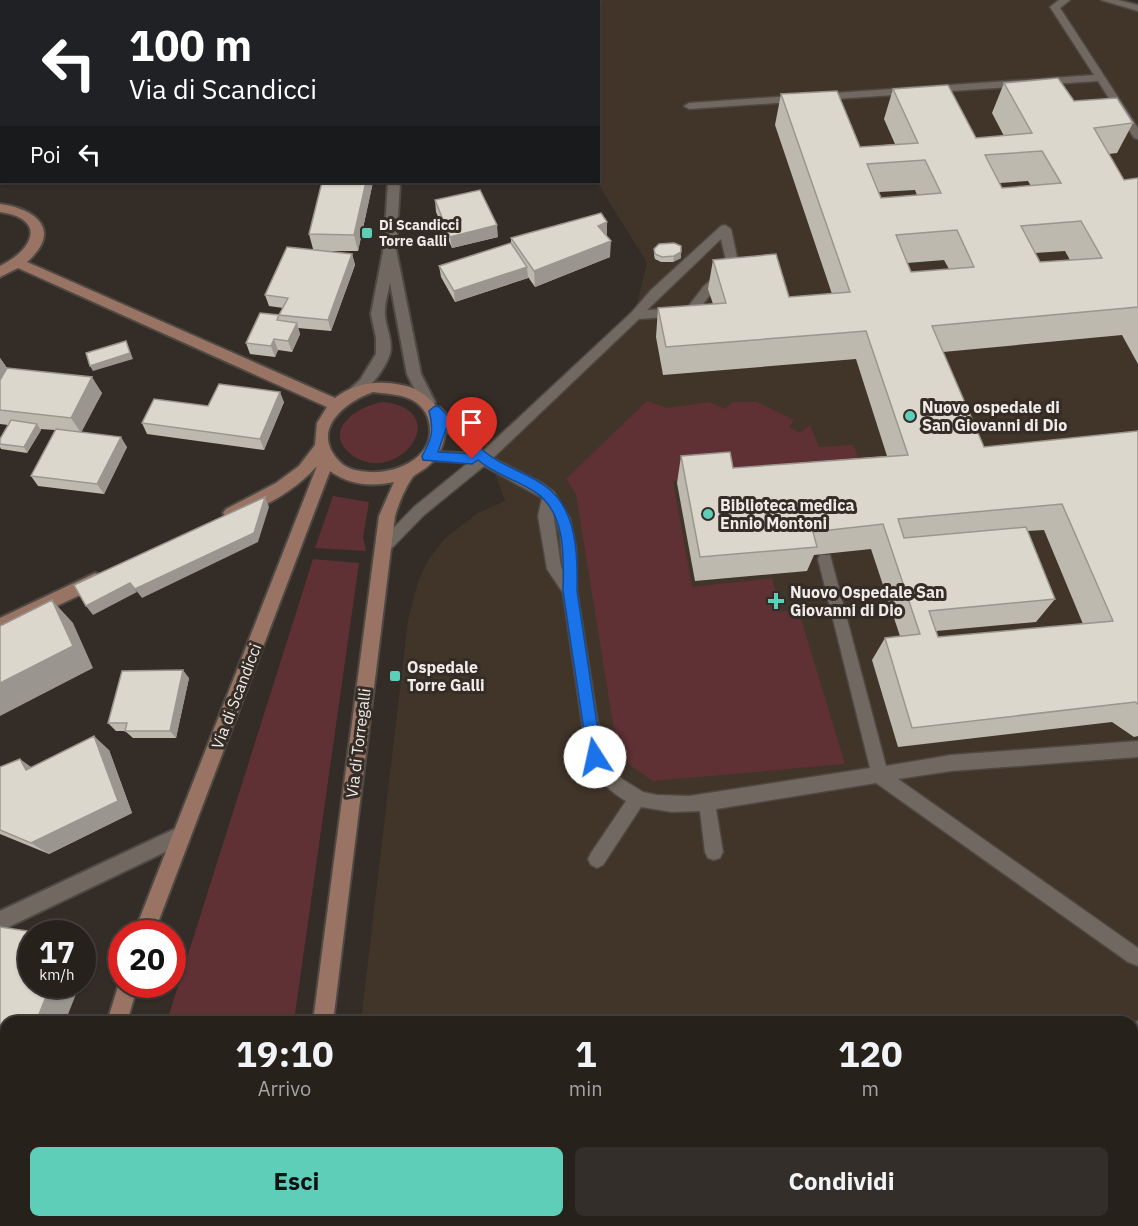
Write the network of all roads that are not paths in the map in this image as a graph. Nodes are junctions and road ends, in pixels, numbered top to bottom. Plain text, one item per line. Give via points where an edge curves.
1 (1065, 0) edge
2 (1106, 0) edge
3 (1138, 8) edge
4 (1101, 78) junction
5 (689, 106) dead end
6 (1138, 136) edge
7 (394, 183) edge
8 (0, 208) edge
9 (390, 246) junction
10 (18, 263) junction
11 (0, 272) edge
12 (636, 315) junction
13 (342, 401) junction
14 (431, 406) junction
15 (324, 454) junction
16 (428, 456) junction
17 (485, 459) junction
18 (410, 470) junction
19 (213, 522) edge
20 (382, 549) junction
21 (825, 559) edge
22 (106, 574) edge
23 (0, 626) edge
24 (1138, 749) edge
25 (880, 776) junction
26 (637, 798) junction
27 (707, 803) junction
28 (181, 835) junction
29 (714, 852) dead end
30 (597, 859) dead end
31 (149, 920) edge
32 (0, 921) edge
33 (1137, 958) edge
34 (124, 998) edge
35 (119, 1016) edge
36 (324, 1016) edge

1 - 4 lane via 1055,6 1057,11
2 - 3 lane
4 - 5 lane
4 - 6 lane
7 - 9 street, Via di Scandicci
8 - 10 main road via 22,212 36,224 35,245
9 - 13 street, Via di Scandicci via 378,314 383,354 365,384
9 - 14 street, Via di Scandicci via 414,374
10 - 11 main road
10 - 13 main road
12 - 12 lane via 655,293 725,230 733,266 691,312
12 - 17 lane
13 - 14 main road via 363,389 386,387 410,391
13 - 15 main road, Via di Scandicci via 323,422 320,435
14 - 16 main road, Via di Scandicci via 440,429
14 - 17 lane
15 - 18 main road, Via di Scandicci via 349,475 364,478 387,478
15 - 19 main road via 266,496
15 - 28 main road, Via di Scandicci
16 - 17 lane
16 - 18 main road, Via di Scandicci
17 - 20 lane via 425,506
17 - 26 lane via 549,496 545,516 554,569 570,591 595,757 611,781
18 - 20 main road, Via di Torregalli via 394,496
20 - 36 main road, Via di Torregalli
21 - 25 lane
22 - 23 main road
24 - 25 lane via 951,763
25 - 27 lane
25 - 33 lane
26 - 27 lane via 674,806
26 - 30 lane
27 - 29 lane
28 - 31 main road, Via di Scandicci
28 - 32 street
34 - 35 main road

